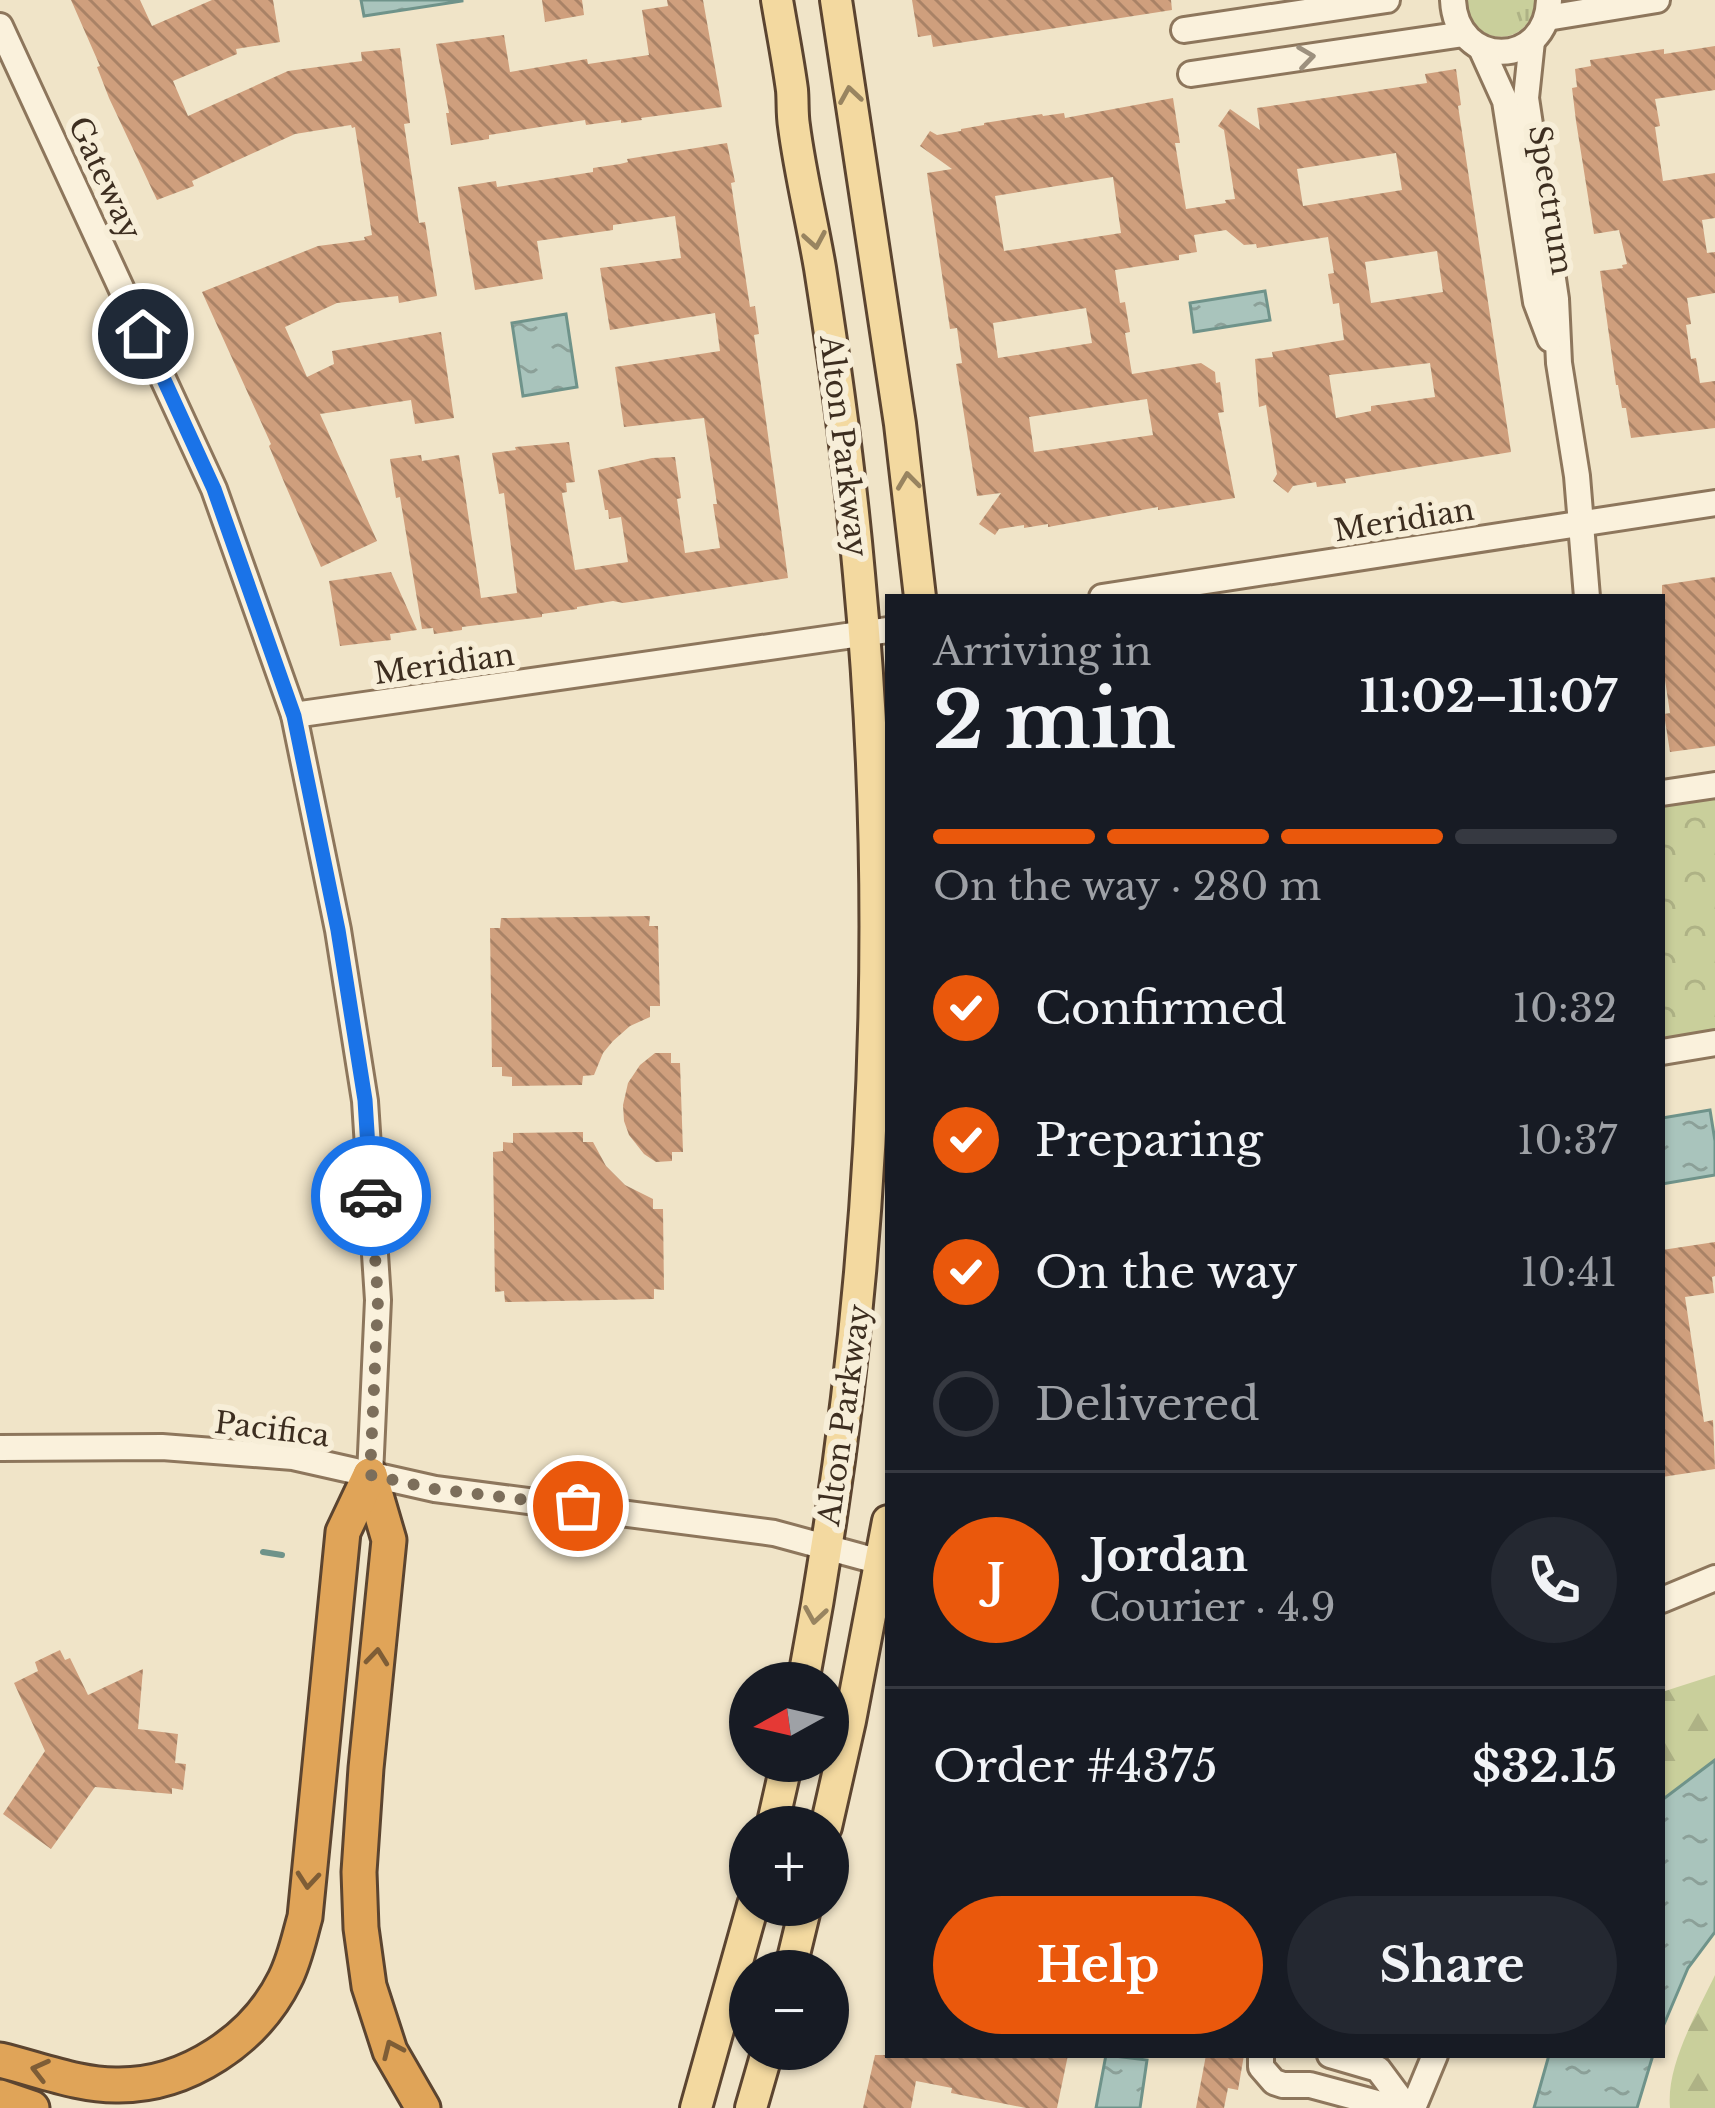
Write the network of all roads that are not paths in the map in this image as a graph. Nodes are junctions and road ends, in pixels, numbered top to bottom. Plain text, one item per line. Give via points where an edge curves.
1 (778, 0) edge
2 (836, 0) edge
3 (1387, 0) edge
4 (1453, 0) edge
5 (1657, 0) edge
6 (1548, 9) edge
7 (0, 26) edge
8 (1184, 30) dead end
9 (1472, 41) junction
10 (1532, 41) junction
11 (1191, 74) dead end
12 (1559, 363) junction
13 (1715, 503) edge
14 (1580, 524) junction
15 (920, 594) edge
16 (1122, 594) edge
17 (1587, 594) edge
18 (876, 632) edge
19 (294, 716) junction
20 (1715, 785) edge
21 (1665, 793) edge
22 (1715, 1043) edge
23 (1665, 1051) edge
24 (0, 1448) edge
25 (370, 1475) junction
26 (825, 1547) junction
27 (884, 1563) edge
28 (1715, 1579) edge
29 (1665, 1599) edge
30 (806, 1662) edge
31 (831, 1806) edge
32 (747, 1926) edge
33 (1262, 2058) edge
34 (1340, 2058) edge
35 (1434, 2058) edge
36 (0, 2060) edge
37 (762, 2070) edge
38 (0, 2097) edge
39 (32, 2108) edge
40 (423, 2108) edge
41 (696, 2108) edge
42 (751, 2108) edge
43 (1396, 2108) edge
44 (1410, 2108) edge

1 -> 18 main road, Alton Parkway
15 -> 2 main road, Alton Parkway
3 - 8 street
4 - 9 street, Spectrum via 1454,17
5 - 6 street
6 - 10 street
7 - 19 street, Gateway via 214,489
9 - 10 street via 1508,52
11 -> 9 street
9 - 12 street, Spectrum via 1505,101 1536,302
10 - 12 street, Spectrum via 1526,98
12 - 14 street, Spectrum
13 - 14 street, Meridian
14 - 16 street, Meridian
14 - 17 street, Spectrum
18 - 19 street, Meridian
18 - 26 main road, Alton Parkway via 873,1088 856,1334
19 - 25 street, Gateway via 365,1100 378,1300
20 - 21 street
22 - 23 street
24 - 25 street, Pacifica via 184,1449 293,1457
25 - 26 street, Pacifica
25 -> 36 highway via 343,1532 305,1917 275,1998 213,2058 149,2082 98,2084
40 -> 25 highway via 390,2051 361,1928 366,1768 389,1540
26 - 27 street, Pacifica
26 -> 30 main road, Alton Parkway
27 - 31 main road, Alton Parkway
28 - 29 street
32 - 41 main road
33 - 43 street via 1274,2082
34 - 44 street via 1378,2069
35 - 44 street
37 - 42 main road
38 - 39 highway

